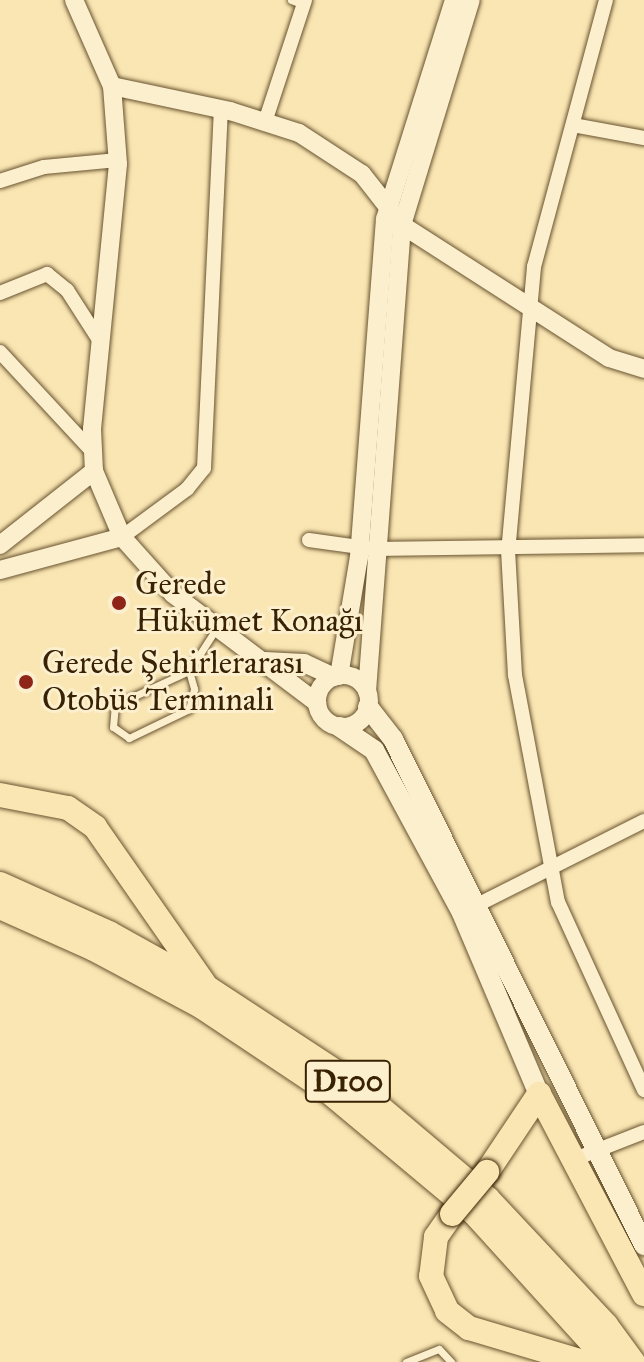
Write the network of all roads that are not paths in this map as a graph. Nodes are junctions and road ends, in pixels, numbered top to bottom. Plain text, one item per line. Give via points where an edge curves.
1 (74, 0) edge
2 (454, 0) edge
3 (471, 0) edge
4 (606, 0) edge
5 (300, 2) edge
6 (112, 86) junction
7 (221, 109) junction
8 (265, 122) junction
9 (573, 125) junction
10 (644, 138) edge
11 (118, 160) junction
12 (0, 181) edge
13 (387, 203) junction
14 (402, 225) junction
15 (0, 293) edge
16 (529, 308) junction
17 (101, 343) junction
18 (0, 352) edge
19 (644, 369) edge
20 (92, 451) junction
21 (94, 471) junction
22 (122, 537) junction
23 (309, 540) dead end
24 (0, 545) edge
25 (644, 545) edge
26 (366, 549) junction
27 (508, 550) junction
28 (0, 570) edge
29 (218, 627) junction
30 (265, 661) junction
31 (189, 671) junction
32 (336, 676) junction
33 (367, 699) junction
34 (317, 703) junction
35 (340, 727) junction
36 (0, 795) edge
37 (644, 821) edge
38 (554, 866) junction
39 (0, 884) edge
40 (0, 907) edge
41 (470, 909) junction
42 (208, 988) junction
43 (644, 1090) edge
44 (539, 1094) junction
45 (644, 1132) edge
46 (598, 1151) junction
47 (575, 1159) junction
48 (644, 1245) edge
49 (644, 1294) edge
50 (406, 1362) edge
51 (451, 1362) edge
52 (583, 1362) edge
53 (609, 1362) edge
54 (633, 1362) edge

1 - 6 street
2 - 13 street
3 - 14 street
4 - 9 street
5 - 8 street
6 - 7 street
6 - 11 street
7 - 8 street
7 - 22 street via 204,468 187,489
8 - 13 street via 299,133 337,157 362,174
9 - 10 street
9 - 16 street via 534,267
11 - 12 street via 44,167
11 - 17 street
13 - 14 street
13 - 26 street
14 - 16 street
14 - 26 street
15 - 17 street via 47,274 67,290
16 - 19 street via 609,358
16 - 27 street
17 - 20 street
18 - 20 street
20 - 21 street
21 - 22 street
21 - 24 street
22 - 28 street
22 - 29 street via 173,594
23 - 26 street
25 - 27 street
26 - 27 street
26 - 32 street
26 - 33 street
27 - 38 street via 515,675
29 - 30 street
29 - 31 lane
30 - 32 street via 304,663
30 - 34 street
31 - 31 lane via 115,705 113,727 129,738 189,709 194,689
32 - 33 street via 357,680
32 - 34 street via 321,687
33 - 35 street via 355,724
33 - 41 main road via 393,739
34 - 35 street via 327,722
35 - 41 main road via 374,750
36 - 42 highway via 68,808 95,827
37 - 38 street
38 - 41 street
38 - 43 street via 558,902
39 - 42 highway, D100 via 109,933
40 - 53 highway, D100 via 94,949 202,1007 328,1091 474,1213
41 - 44 main road
41 - 46 main road
42 - 54 highway, D100 via 345,1078 488,1199 606,1325
44 - 47 highway
44 - 52 highway, bridge via 436,1237 431,1276 447,1311 469,1328
45 - 46 street
46 - 47 street
46 - 48 main road
47 - 49 highway
50 - 51 lane via 439,1349

